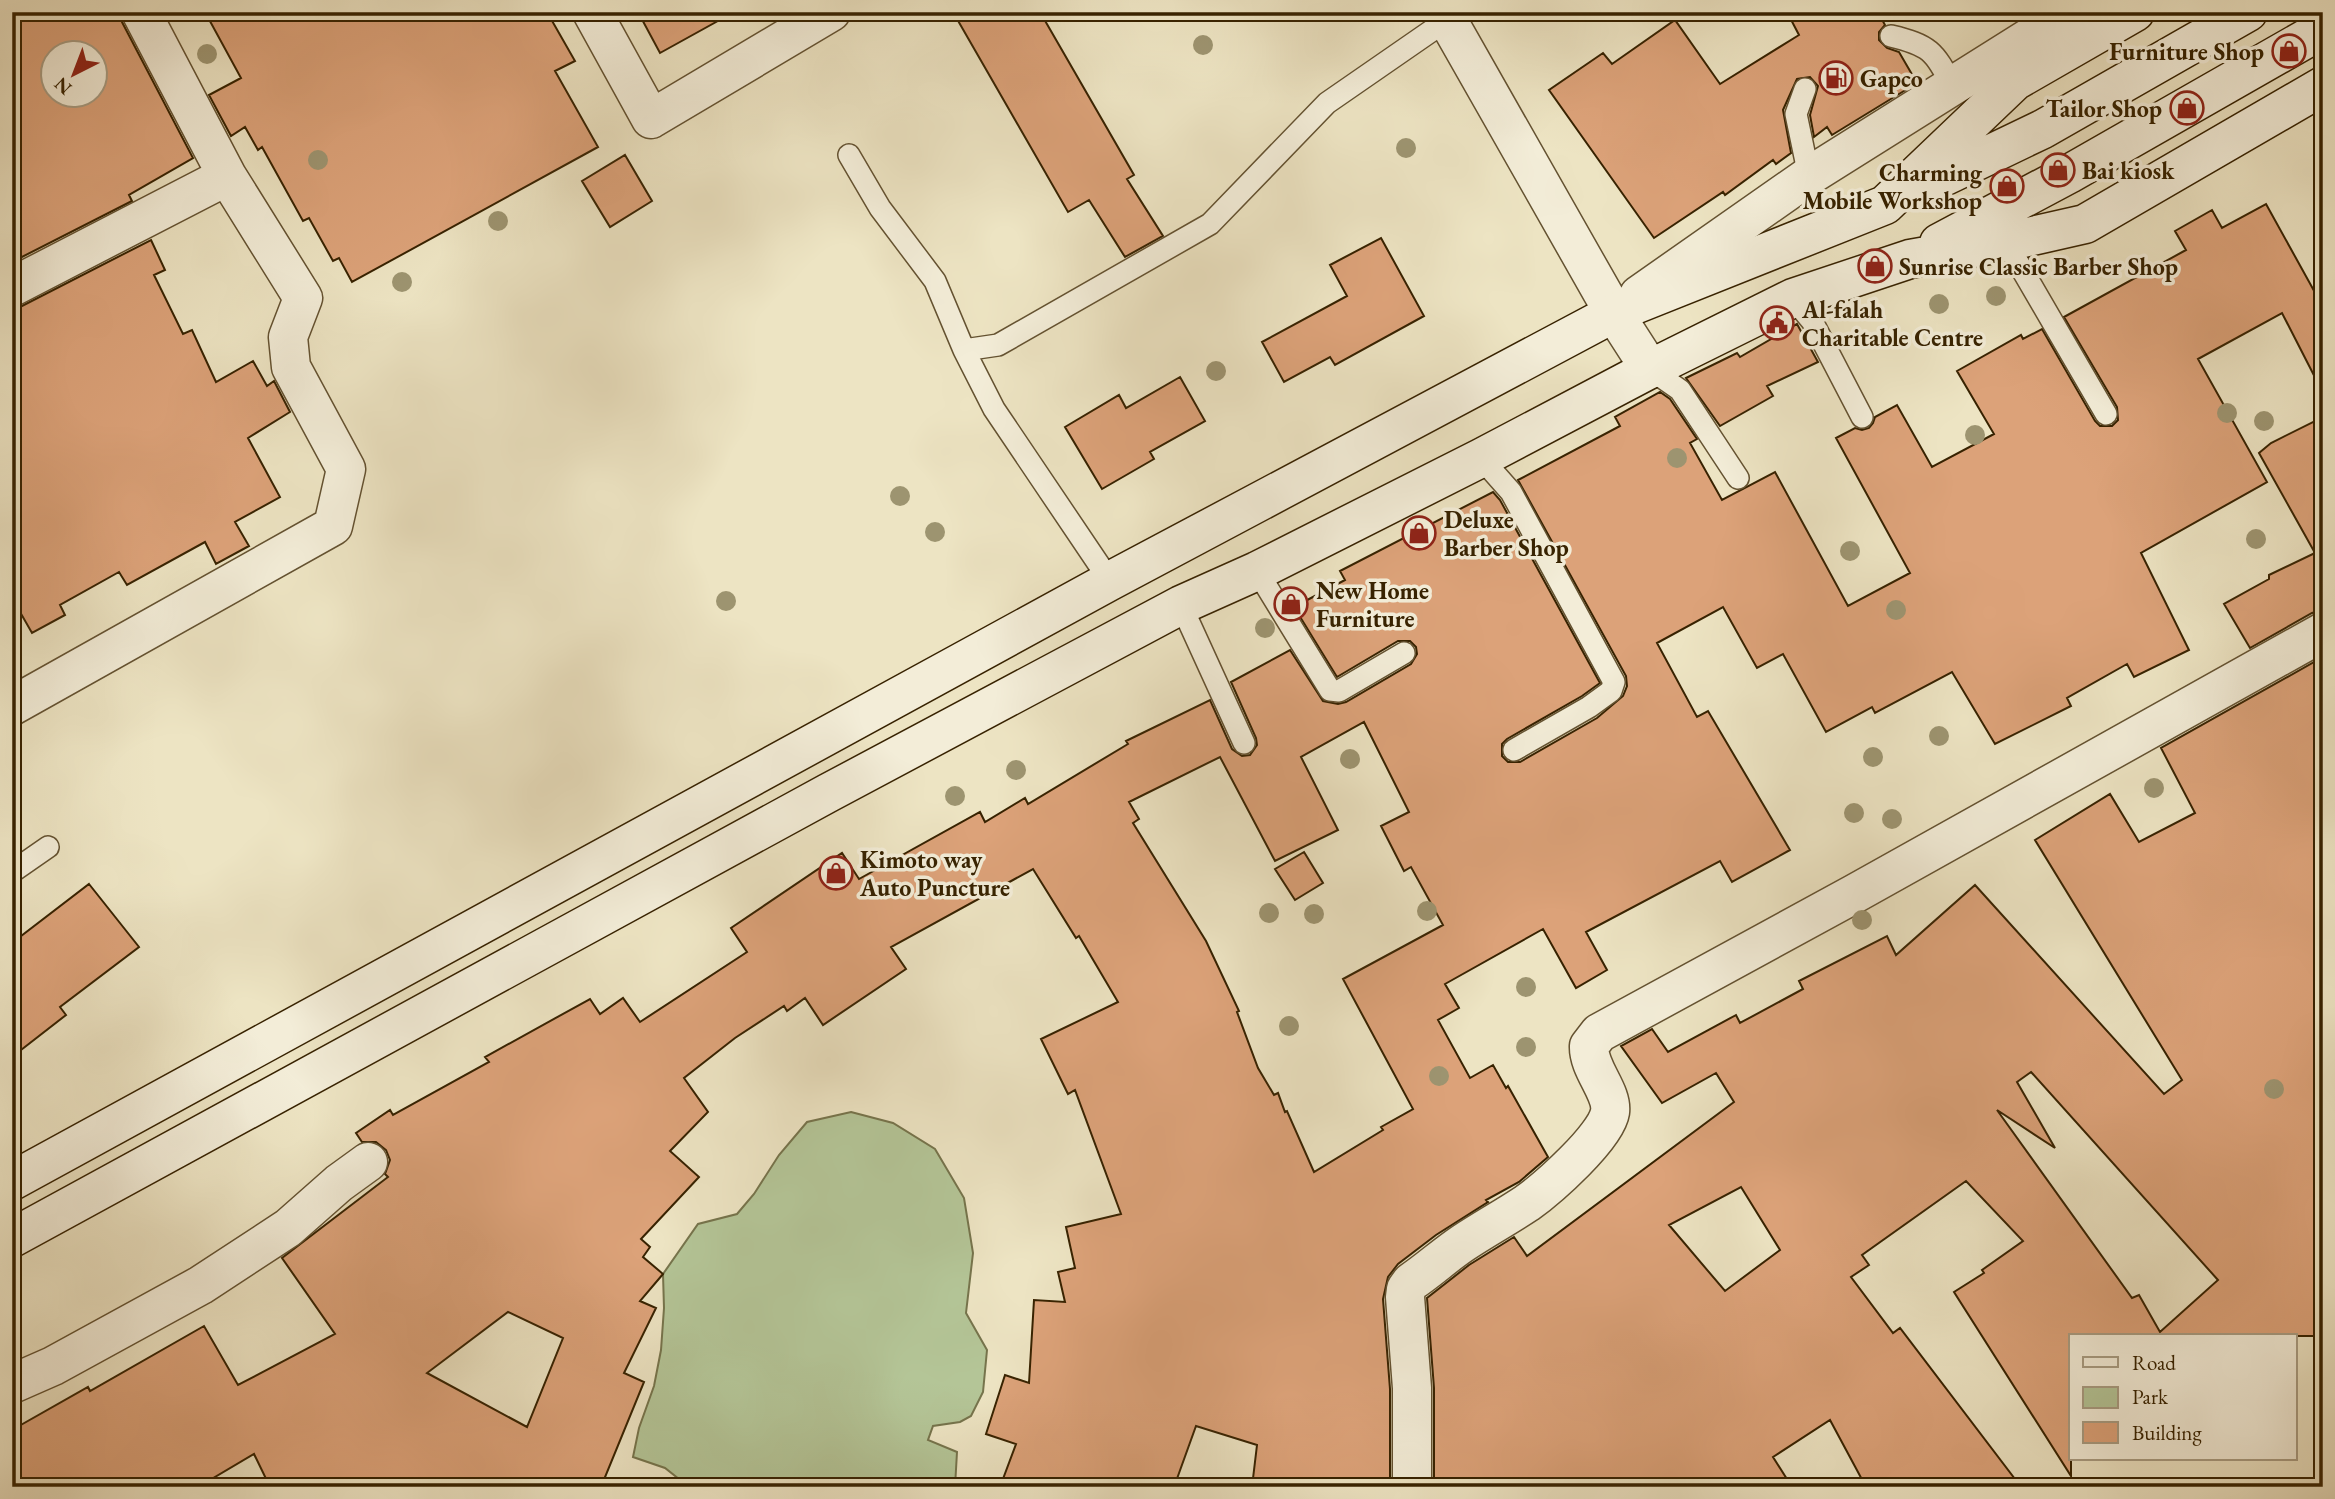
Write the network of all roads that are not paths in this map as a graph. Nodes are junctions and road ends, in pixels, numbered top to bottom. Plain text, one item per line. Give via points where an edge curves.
1 (141, 12) edge
2 (592, 12) edge
3 (831, 12) edge
4 (2070, 12) edge
5 (2135, 12) edge
6 (2248, 12) edge
7 (1449, 15) edge
8 (2323, 30) edge
9 (1891, 36) dead end
10 (1952, 86) junction
11 (2323, 86) edge
12 (1805, 89) dead end
13 (849, 155) dead end
14 (227, 176) junction
15 (1809, 176) junction
16 (1885, 205) junction
17 (2006, 242) junction
18 (1910, 259) junction
19 (12, 287) edge
20 (1793, 298) junction
21 (1615, 313) junction
22 (964, 349) junction
23 (1650, 369) junction
24 (2106, 414) dead end
25 (1862, 417) dead end
26 (1481, 458) junction
27 (1738, 478) dead end
28 (1257, 571) junction
29 (1110, 581) junction
30 (1181, 605) junction
31 (2323, 632) edge
32 (1404, 653) dead end
33 (12, 706) edge
34 (1244, 743) dead end
35 (1514, 750) dead end
36 (48, 847) dead end
37 (12, 872) edge
38 (368, 1162) dead end
39 (12, 1181) edge
40 (12, 1238) edge
41 (12, 1384) edge
42 (1412, 1487) edge

1 - 14 main road
2 - 3 main road via 651,119
4 - 10 main road
5 - 16 main road via 2015,81
6 - 16 main road via 2043,129
7 - 21 main road
7 - 22 lane via 1328,103 1210,224 998,345
8 - 18 main road
9 - 10 lane via 1923,47 1939,60
10 - 15 main road
11 - 17 main road via 2085,224
12 - 15 lane via 1796,114
13 - 22 lane via 880,208 935,281
14 - 19 main road
14 - 33 main road via 303,298 288,337 291,367 346,469 333,526
15 - 21 main road
16 - 21 main road
17 - 18 main road
17 - 24 lane
18 - 20 main road
20 - 23 main road
20 - 25 lane via 1812,321
21 - 23 main road
21 - 29 main road
22 - 29 lane via 995,409
23 - 26 main road
23 - 27 lane via 1679,390
26 - 28 main road
26 - 35 lane via 1511,492 1614,682 1611,691 1589,707
28 - 30 main road
28 - 32 lane via 1329,690 1339,691
29 - 39 main road
30 - 34 lane
30 - 40 main road
31 - 42 main road via 1599,1033 1589,1046 1589,1059 1610,1105 1606,1123 1594,1141 1529,1201 1460,1245 1406,1289
36 - 37 lane
38 - 41 main road via 288,1228 201,1285

